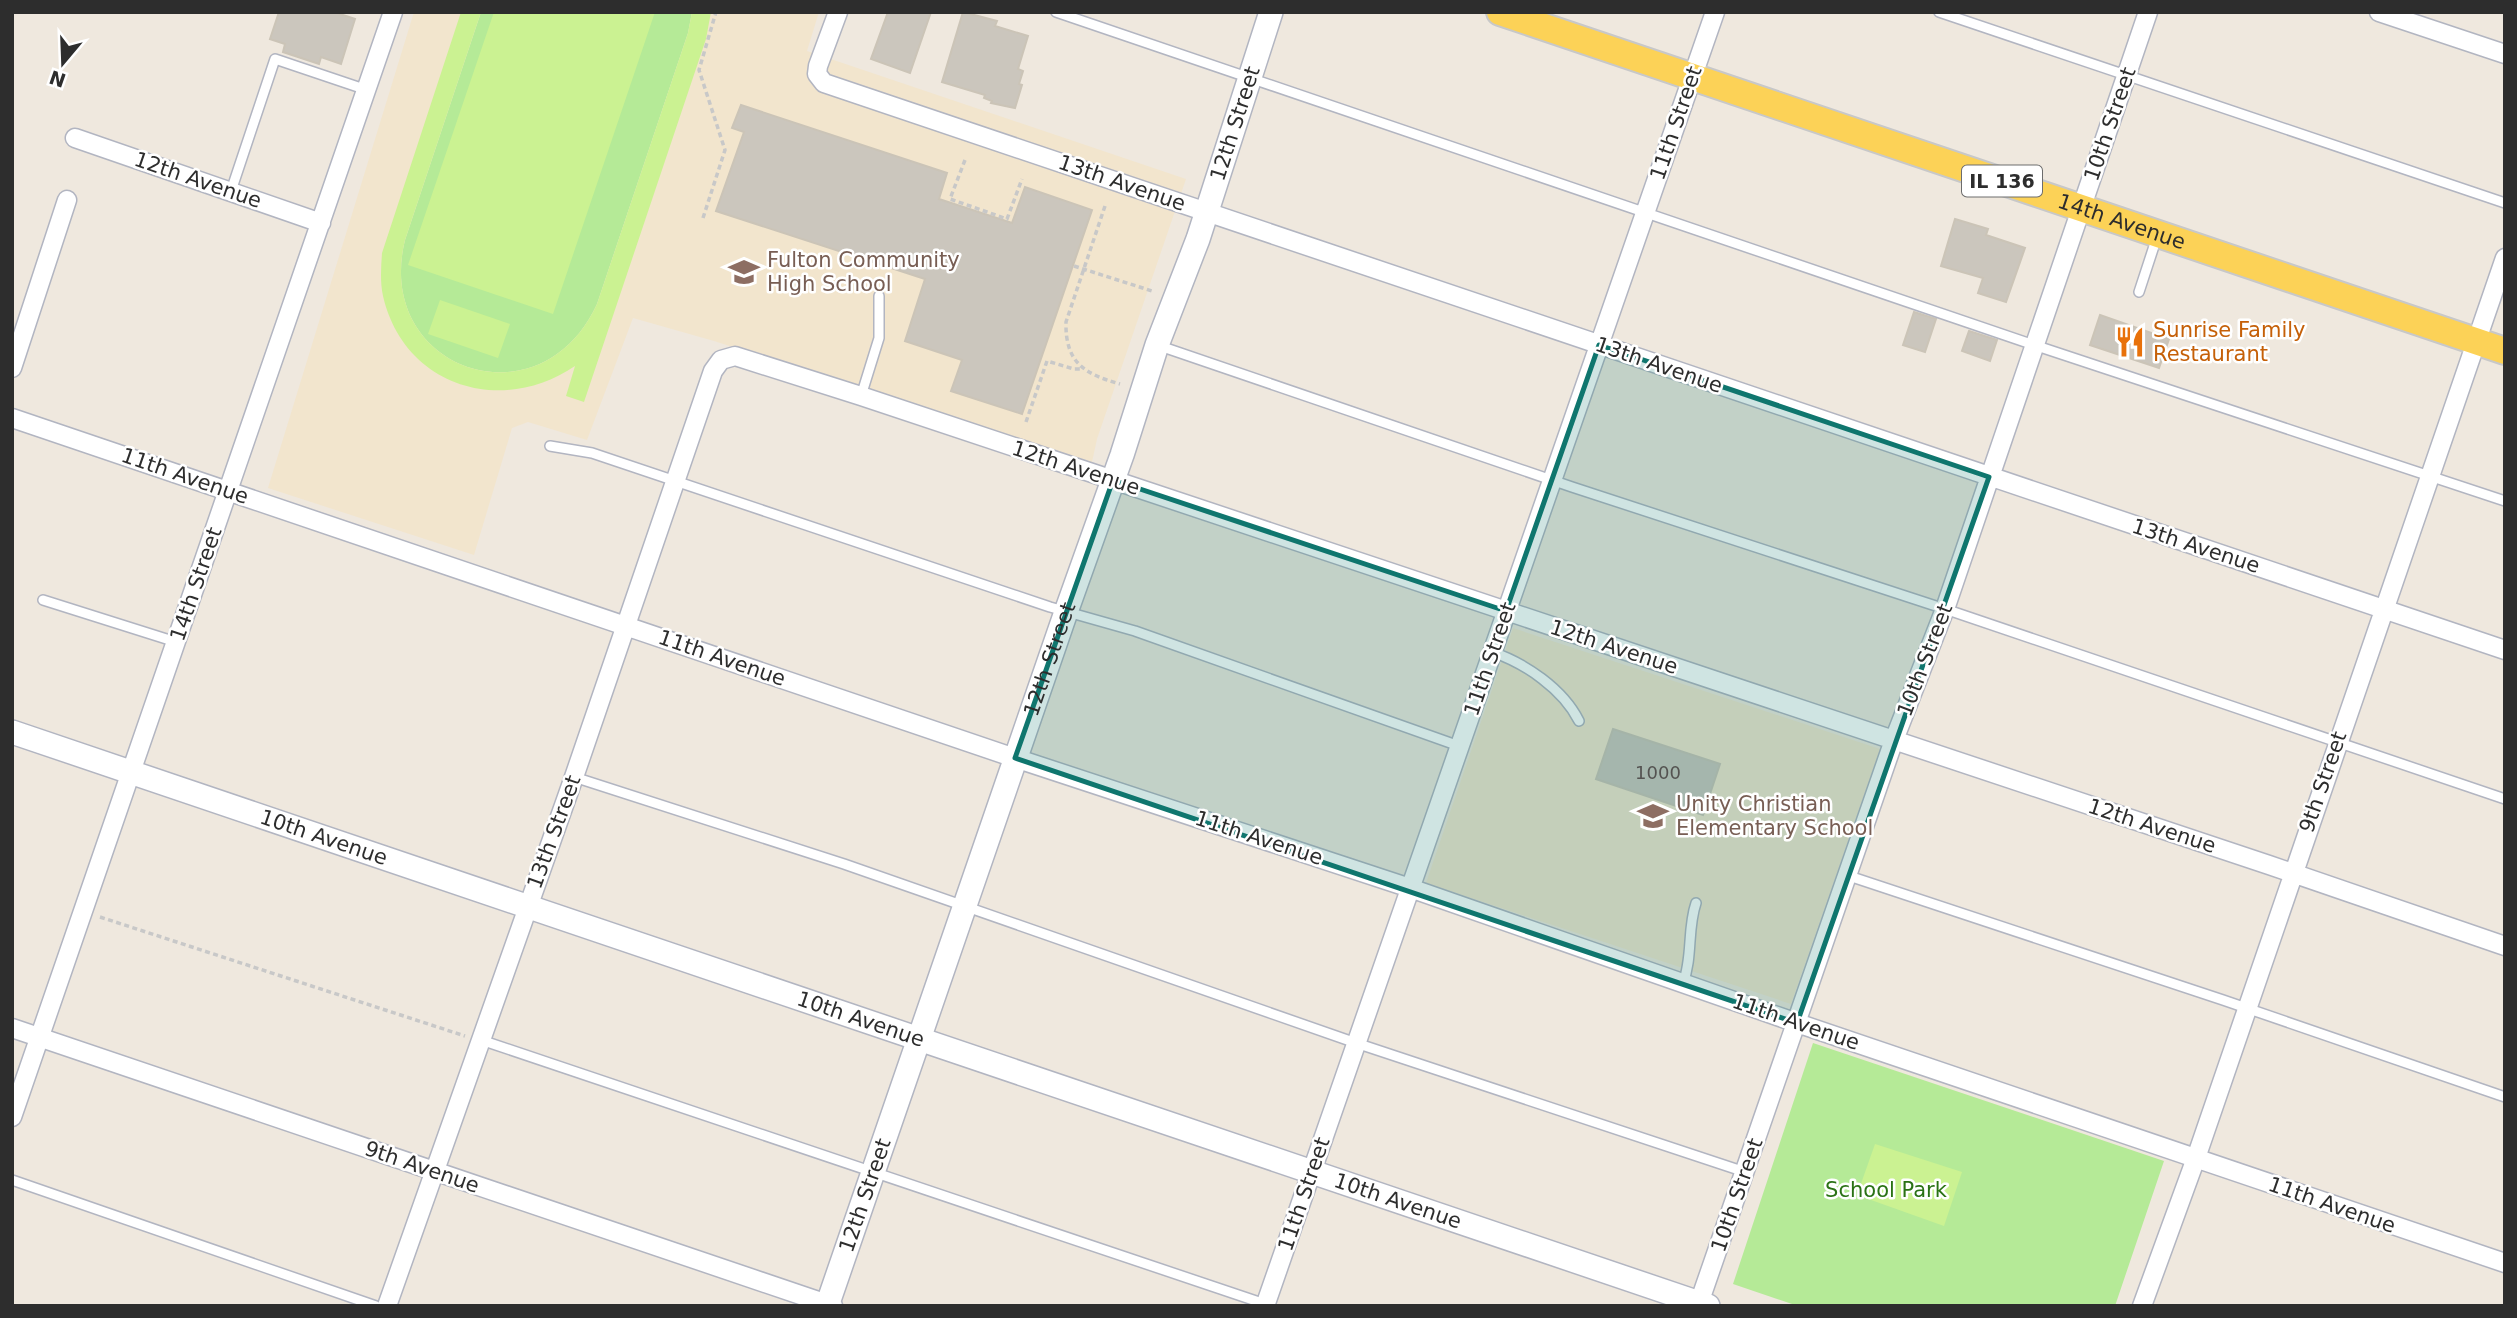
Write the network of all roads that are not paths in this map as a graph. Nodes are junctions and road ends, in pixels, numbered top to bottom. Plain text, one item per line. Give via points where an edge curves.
1 (393, 12) edge
2 (838, 12) edge
3 (1056, 12) edge
4 (1271, 12) edge
5 (1500, 12) edge
6 (1715, 12) edge
7 (1939, 12) edge
8 (2148, 12) edge
9 (2379, 12) edge
10 (2505, 54) edge
11 (1692, 77) junction
12 (2126, 77) junction
13 (1249, 78) junction
14 (366, 90) junction
15 (75, 138) dead end
16 (231, 191) junction
17 (67, 200) dead end
18 (2505, 203) edge
19 (2081, 208) junction
20 (1205, 212) junction
21 (1646, 212) junction
22 (321, 223) junction
23 (2158, 234) junction
24 (2505, 258) edge
25 (2138, 292) dead end
26 (879, 296) dead end
27 (2475, 340) junction
28 (1157, 345) junction
29 (1599, 345) junction
30 (2034, 345) junction
31 (2505, 351) edge
32 (721, 360) joint
33 (12, 368) edge
34 (861, 396) junction
35 (12, 418) edge
36 (550, 446) dead end
37 (1989, 477) junction
38 (2428, 477) junction
39 (1553, 479) junction
40 (1113, 480) junction
41 (674, 483) junction
42 (228, 491) junction
43 (2505, 501) edge
44 (43, 600) dead end
45 (2385, 608) junction
46 (1945, 609) junction
47 (1506, 611) junction
48 (1066, 612) junction
49 (625, 626) junction
50 (176, 642) junction
51 (2505, 650) edge
52 (1492, 652) junction
53 (1579, 721) dead end
54 (12, 732) edge
55 (1894, 740) junction
56 (2336, 744) junction
57 (1459, 746) junction
58 (1015, 758) junction
59 (131, 772) junction
60 (574, 777) junction
61 (2505, 799) edge
62 (2292, 873) junction
63 (1849, 876) junction
64 (1410, 888) junction
65 (1696, 902) dead end
66 (527, 906) junction
67 (965, 906) junction
68 (2505, 947) edge
69 (1684, 984) junction
70 (2246, 1008) junction
71 (1797, 1023) junction
72 (12, 1028) edge
73 (40, 1037) junction
74 (919, 1038) junction
75 (481, 1040) junction
76 (1356, 1043) junction
77 (2505, 1097) edge
78 (12, 1117) edge
79 (2196, 1158) junction
80 (435, 1171) junction
81 (874, 1171) junction
82 (1312, 1171) junction
83 (1745, 1172) junction
84 (12, 1180) edge
85 (2505, 1263) edge
86 (829, 1305) edge
87 (1267, 1305) edge
88 (1702, 1305) edge
89 (2144, 1305) edge
90 (376, 1306) edge
91 (387, 1306) edge

1 - 14 street, 14th Street
2 - 20 street, 13th Avenue via 817,74 824,83
3 - 13 lane
4 - 13 street, 12th Street
5 - 11 main road, 14th Avenue / IL 136
6 - 11 street, 11th Street
7 - 12 lane
8 - 12 street, 10th Street
9 - 10 street
11 - 19 main road, 14th Avenue / IL 136
11 - 21 street, 11th Street
12 - 18 lane
12 - 19 street, 10th Street
13 - 20 street, 12th Street
13 - 21 lane
14 - 16 lane via 275,59
14 - 22 street, 14th Street
15 - 16 street, 12th Avenue
16 - 22 street, 12th Avenue
17 - 33 street
19 - 23 main road, 14th Avenue / IL 136
19 - 30 street, 10th Street
20 - 28 street, 12th Street
20 - 29 street, 13th Avenue
21 - 29 street, 11th Street
21 - 30 lane
22 - 42 street, 14th Street
23 - 25 lane
23 - 27 main road, 14th Avenue / IL 136
24 - 27 street, 9th Street
26 - 34 lane via 879,338
27 - 31 main road, 14th Avenue / IL 136
27 - 38 street, 9th Street
28 - 39 lane
28 - 40 street, 12th Street
29 - 37 street, 13th Avenue
29 - 39 street, 11th Street
30 - 37 street, 10th Street
30 - 38 lane
32 - 34 street, 12th Avenue via 735,356
32 - 41 street, 13th Street via 713,371
34 - 40 street, 12th Avenue
35 - 42 street, 11th Avenue
36 - 41 lane via 592,453
37 - 45 street, 13th Avenue
37 - 46 street, 10th Street
38 - 43 lane
38 - 45 street, 9th Street
39 - 46 lane
39 - 47 street, 11th Street
40 - 47 street, 12th Avenue
40 - 48 street, 12th Street
41 - 48 lane
41 - 49 street, 13th Street
42 - 49 street, 11th Avenue
42 - 50 street, 14th Street
44 - 50 lane
45 - 51 street, 13th Avenue
45 - 56 street, 9th Street
46 - 55 street, 10th Street
46 - 56 lane
47 - 52 street, 11th Street
47 - 55 street, 12th Avenue
48 - 57 lane via 1135,631
48 - 58 street, 12th Street
49 - 58 street, 11th Avenue
49 - 60 street, 13th Street
50 - 59 street, 14th Street
52 - 53 lane via 1512,659 1563,697
52 - 57 street, 11th Street
54 - 59 street, 10th Avenue
55 - 62 street, 12th Avenue
55 - 63 street, 10th Street
56 - 61 lane
56 - 62 street, 9th Street
57 - 64 street, 11th Street
58 - 64 street, 11th Avenue
58 - 67 street, 12th Street
59 - 66 street, 10th Avenue
59 - 73 street, 14th Street
60 - 66 street, 13th Street
60 - 67 lane
62 - 68 street, 12th Avenue
62 - 70 street, 9th Street
63 - 70 lane
63 - 71 street, 10th Street
64 - 69 street, 11th Avenue
64 - 76 street, 11th Street
65 - 69 lane
66 - 74 street, 10th Avenue
66 - 75 street, 13th Street
67 - 74 street, 12th Street
67 - 76 lane
69 - 71 street, 11th Avenue
70 - 77 lane
70 - 79 street, 9th Street
71 - 79 street, 11th Avenue
71 - 83 street, 10th Street
72 - 73 street, 9th Avenue
73 - 78 street, 14th Street
73 - 80 street, 9th Avenue
74 - 81 street, 12th Street
74 - 82 street, 10th Avenue
75 - 80 street, 13th Street
75 - 81 lane
76 - 82 street, 11th Street
76 - 83 lane
79 - 85 street, 11th Avenue
79 - 89 street, 9th Street
80 - 86 street, 9th Avenue
80 - 91 street, 13th Street
81 - 86 street, 12th Street
81 - 87 lane
82 - 87 street, 11th Street
82 - 88 street, 10th Avenue
83 - 88 street, 10th Street
84 - 90 lane

